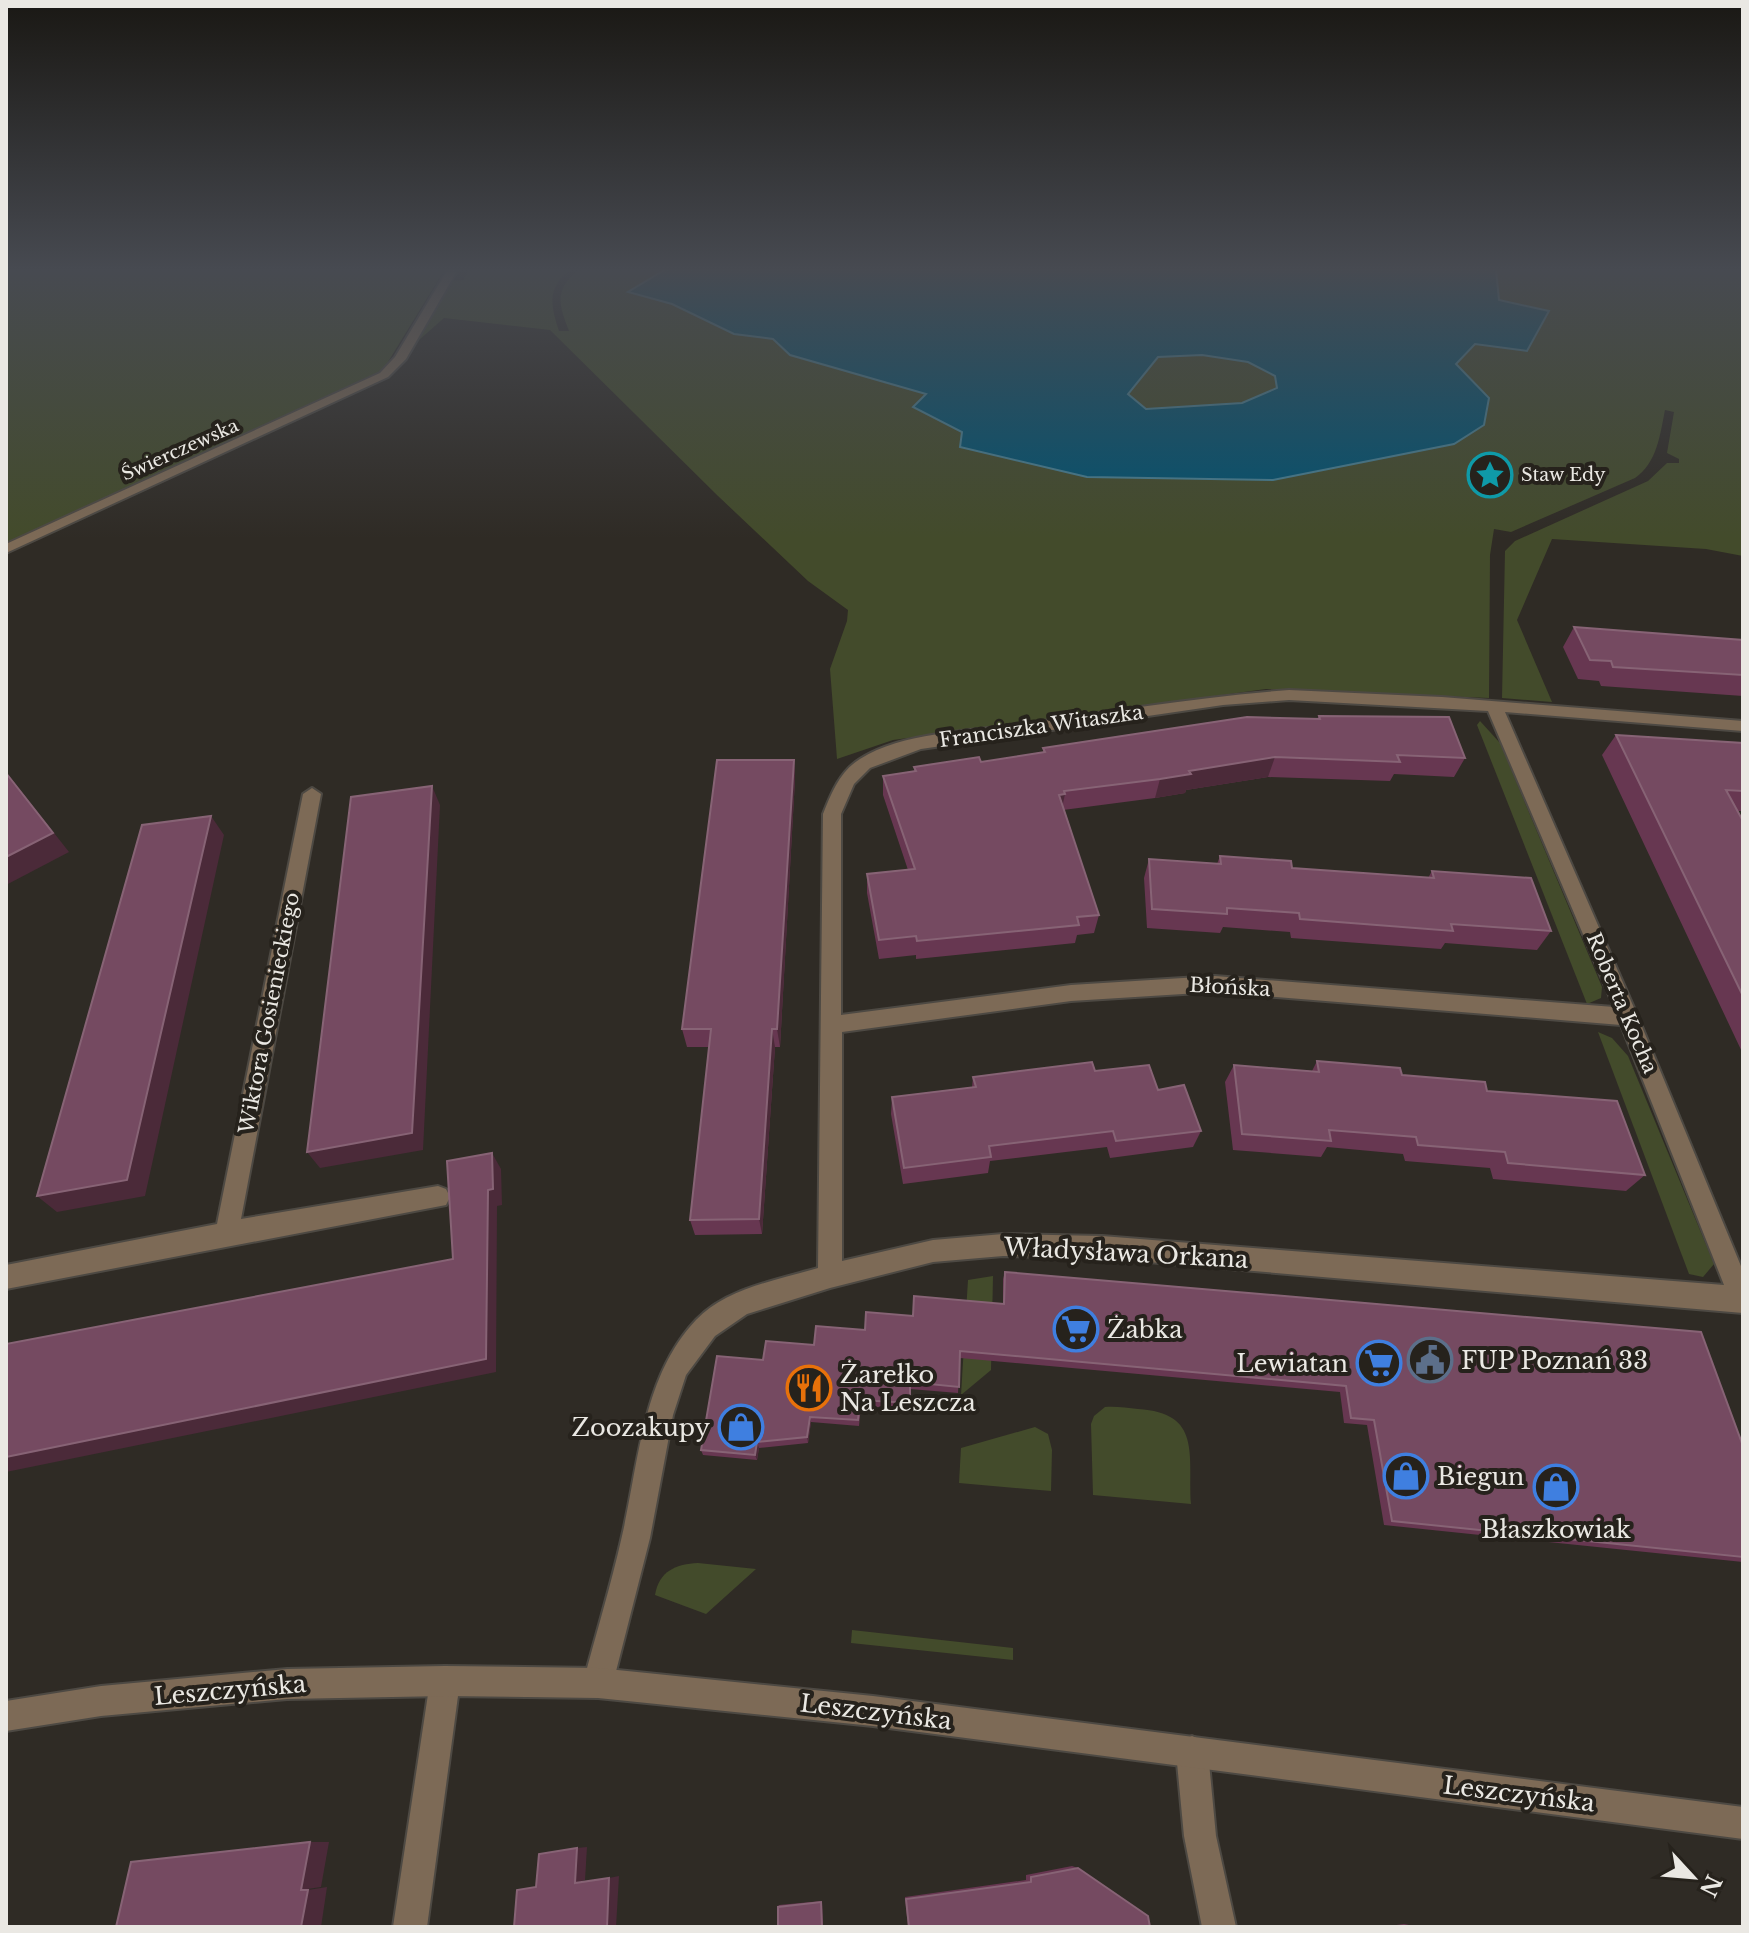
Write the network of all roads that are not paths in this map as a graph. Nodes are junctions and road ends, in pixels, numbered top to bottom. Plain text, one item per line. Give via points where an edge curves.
1 (400, 359) edge
2 (6, 549) edge
3 (1495, 708) junction
4 (1743, 726) edge
5 (312, 794) dead end
6 (1628, 1017) junction
7 (833, 1025) junction
8 (438, 1197) dead end
9 (227, 1233) junction
10 (830, 1276) junction
11 (6, 1277) edge
12 (1743, 1299) edge
13 (445, 1681) junction
14 (598, 1683) junction
15 (6, 1716) edge
16 (1192, 1752) junction
17 (1743, 1823) edge
18 (410, 1927) edge
19 (1219, 1927) edge

1 - 2 street, Świerczewska via 384,375
3 - 4 street, Franciszka Witaszka
3 - 6 street, Roberta Kocha
3 - 7 street, Franciszka Witaszka via 1267,695 920,744 869,759 844,780 832,814
5 - 9 street, Wiktora Gosienieckiego
6 - 7 street, Błońska via 1202,984 1070,993
6 - 12 street, Roberta Kocha
7 - 10 street, Franciszka Witaszka
8 - 9 street
9 - 11 street
10 - 12 street, Władysława Orkana via 933,1251 1003,1245
10 - 14 street, Władysława Orkana via 740,1304 706,1327 676,1368 660,1415 636,1538
13 - 14 street, Leszczyńska
13 - 15 street, Leszczyńska via 287,1684 101,1701
13 - 18 street
14 - 16 street, Leszczyńska
16 - 17 street, Leszczyńska
16 - 19 street via 1200,1836

